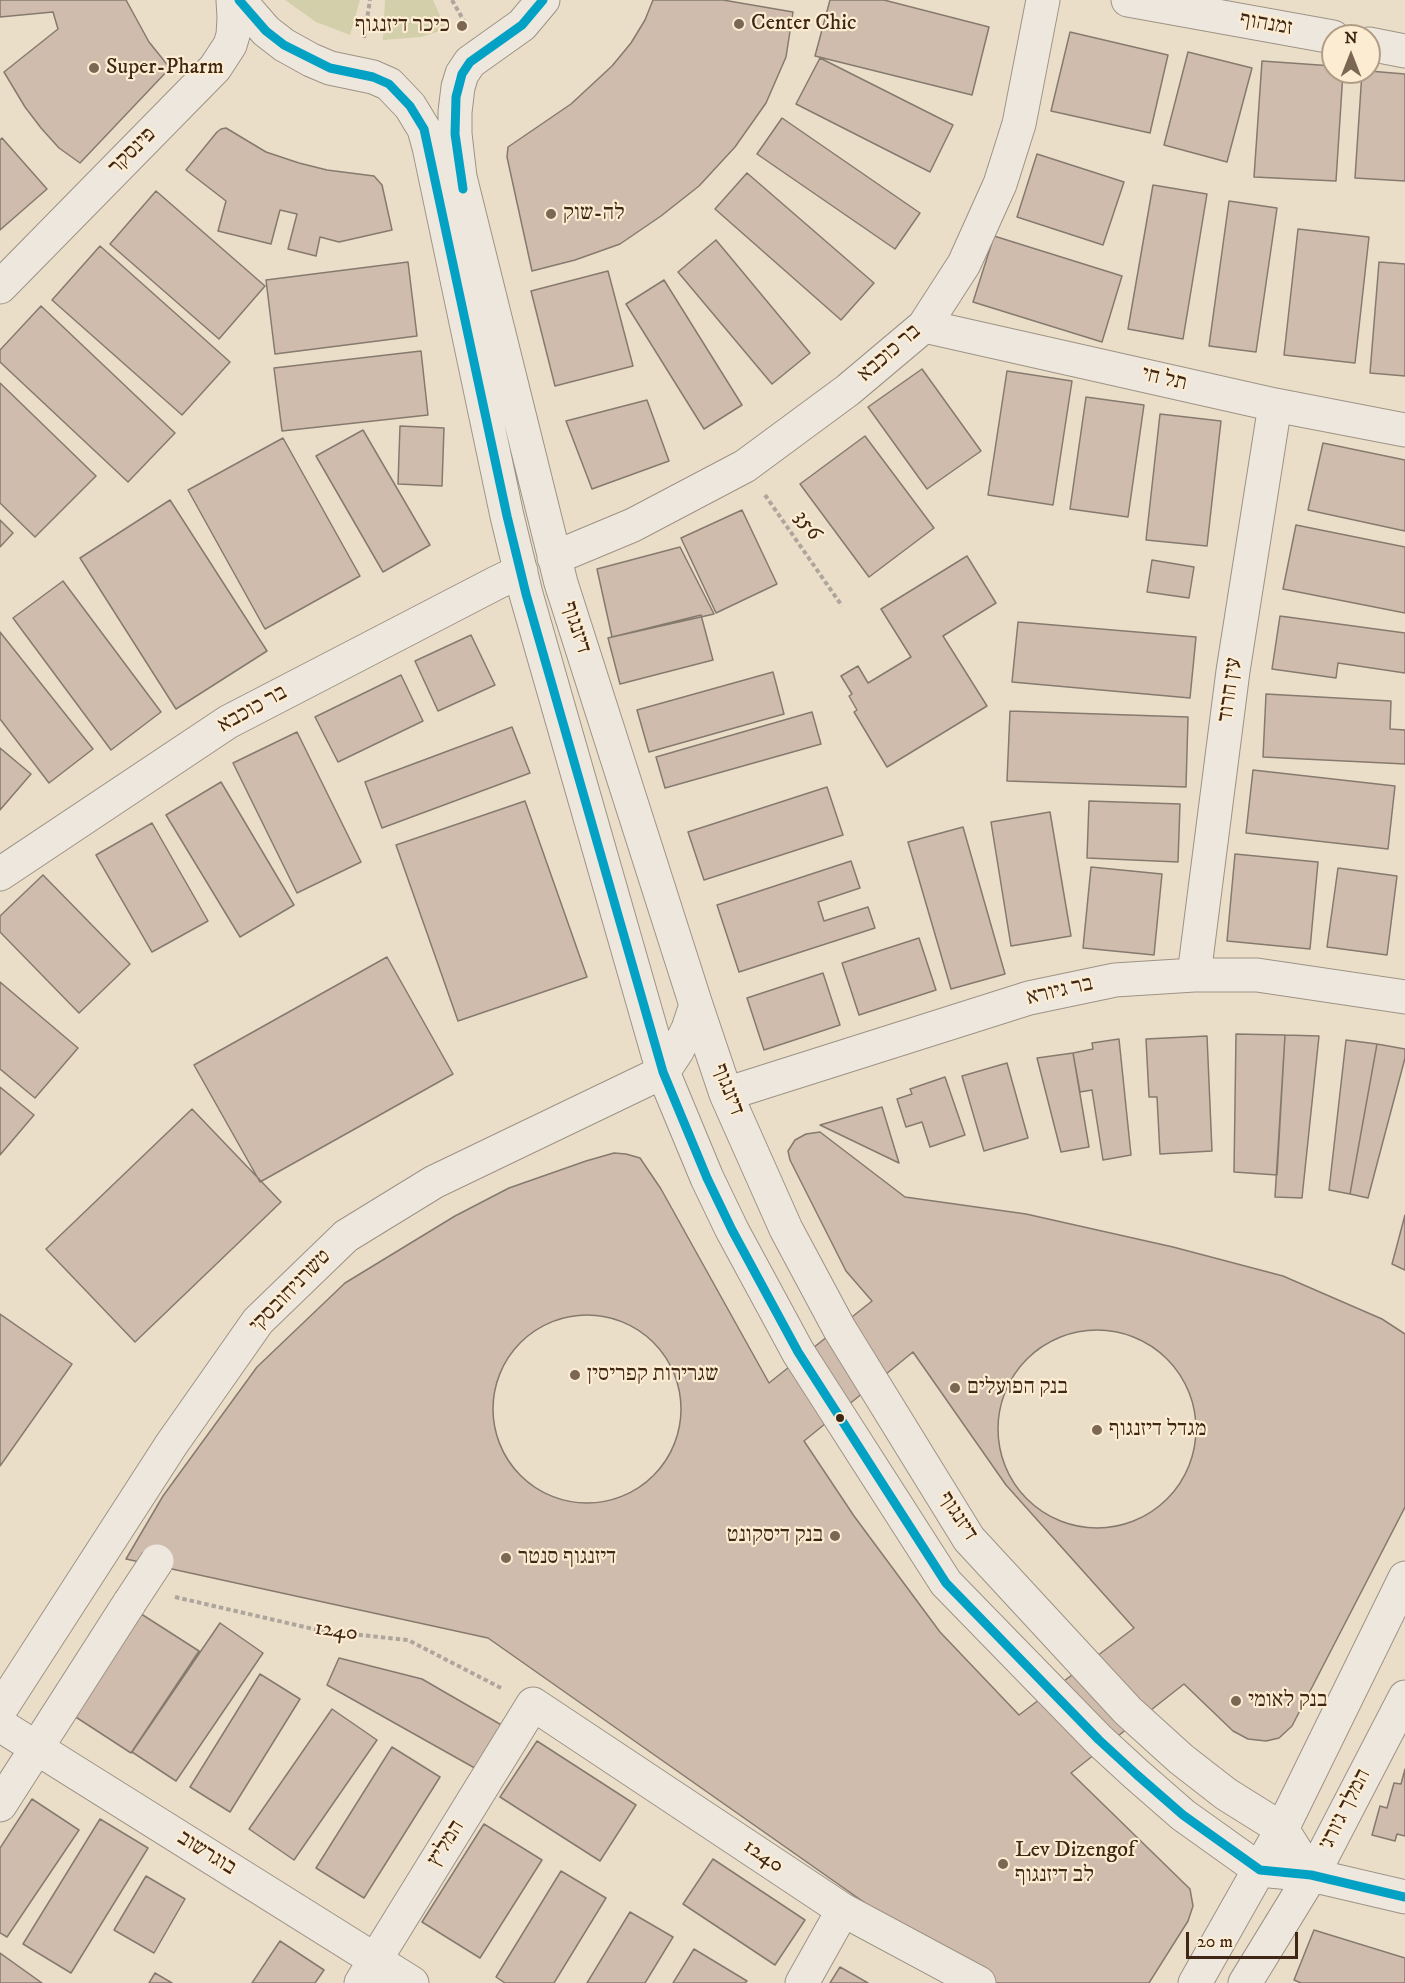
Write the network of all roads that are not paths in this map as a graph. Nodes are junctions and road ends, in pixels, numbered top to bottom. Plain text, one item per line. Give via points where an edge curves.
1 (233, 0) edge
2 (239, 0) edge
3 (543, 0) edge
4 (1043, 0) edge
5 (1128, 0) edge
6 (1321, 35) edge
7 (1381, 46) edge
8 (1405, 51) edge
9 (441, 137) junction
10 (0, 287) edge
11 (924, 326) junction
12 (1275, 405) junction
13 (1405, 430) edge
14 (554, 558) junction
15 (521, 571) junction
16 (0, 874) edge
17 (1194, 975) junction
18 (1405, 997) edge
19 (696, 1005) junction
20 (663, 1072) junction
21 (726, 1094) junction
22 (157, 1561) dead end
23 (1405, 1578) edge
24 (519, 1697) joint
25 (1405, 1697) edge
26 (0, 1710) edge
27 (0, 1725) edge
28 (36, 1746) junction
29 (0, 1804) edge
30 (1282, 1828) junction
31 (1260, 1870) junction
32 (1311, 1875) junction
33 (1405, 1897) edge
34 (843, 1910) junction
35 (368, 1971) edge
36 (412, 1983) edge
37 (802, 1983) edge
38 (979, 1983) edge
39 (1195, 1983) edge
40 (1245, 1983) edge

1 - 10 street, פינסקר via 230,45 215,68
2 - 9 street via 266,31 311,60 373,77 396,89 424,129
3 - 9 street via 522,25 464,70
4 - 11 street, בר כוכבא via 1019,124 1000,184 964,264
5 - 6 street, זמנהוף
7 - 8 street
9 - 14 street, דיזנגוף via 460,177
9 - 15 street, דיזנגוף via 507,516
11 - 12 street, תל חי
11 - 14 street, בר כוכבא via 848,390 745,466 633,525
12 - 13 street, תל חי
12 - 17 street, עין חרוד via 1233,671
14 - 19 street, דיזנגוף
15 - 16 street, בר כוכבא via 228,722
15 - 20 street, דיזנגוף
17 - 18 street, בר גיורא via 1257,975
17 - 21 street, בר גיורא via 1115,980 1029,998
19 - 20 street via 688,1029
19 - 21 street, דיזנגוף
20 - 26 street, טשרניחובסקי via 434,1182 346,1236 258,1321 171,1445
20 - 31 street, דיזנגוף via 732,1230 798,1352 946,1583 1099,1740 1183,1815
21 - 30 street, דיזנגוף via 786,1228 839,1328 969,1539 1128,1711 1226,1794
22 - 28 street, bridge
23 - 30 street
24 - 34 street, 1240
24 - 35 street, המליץ
25 - 32 street, המלך ג׳ורג׳
27 - 28 street, בוגרשוב
28 - 29 street
28 - 35 street, בוגרשוב
30 - 31 street
30 - 32 street, דיזנגוף
31 - 32 street, דיזנגוף
31 - 39 street
32 - 33 street, דיזנגוף
32 - 40 street, המלך ג׳ורג׳
34 - 37 street
34 - 38 street, 1240
35 - 36 street, בוגרשוב

